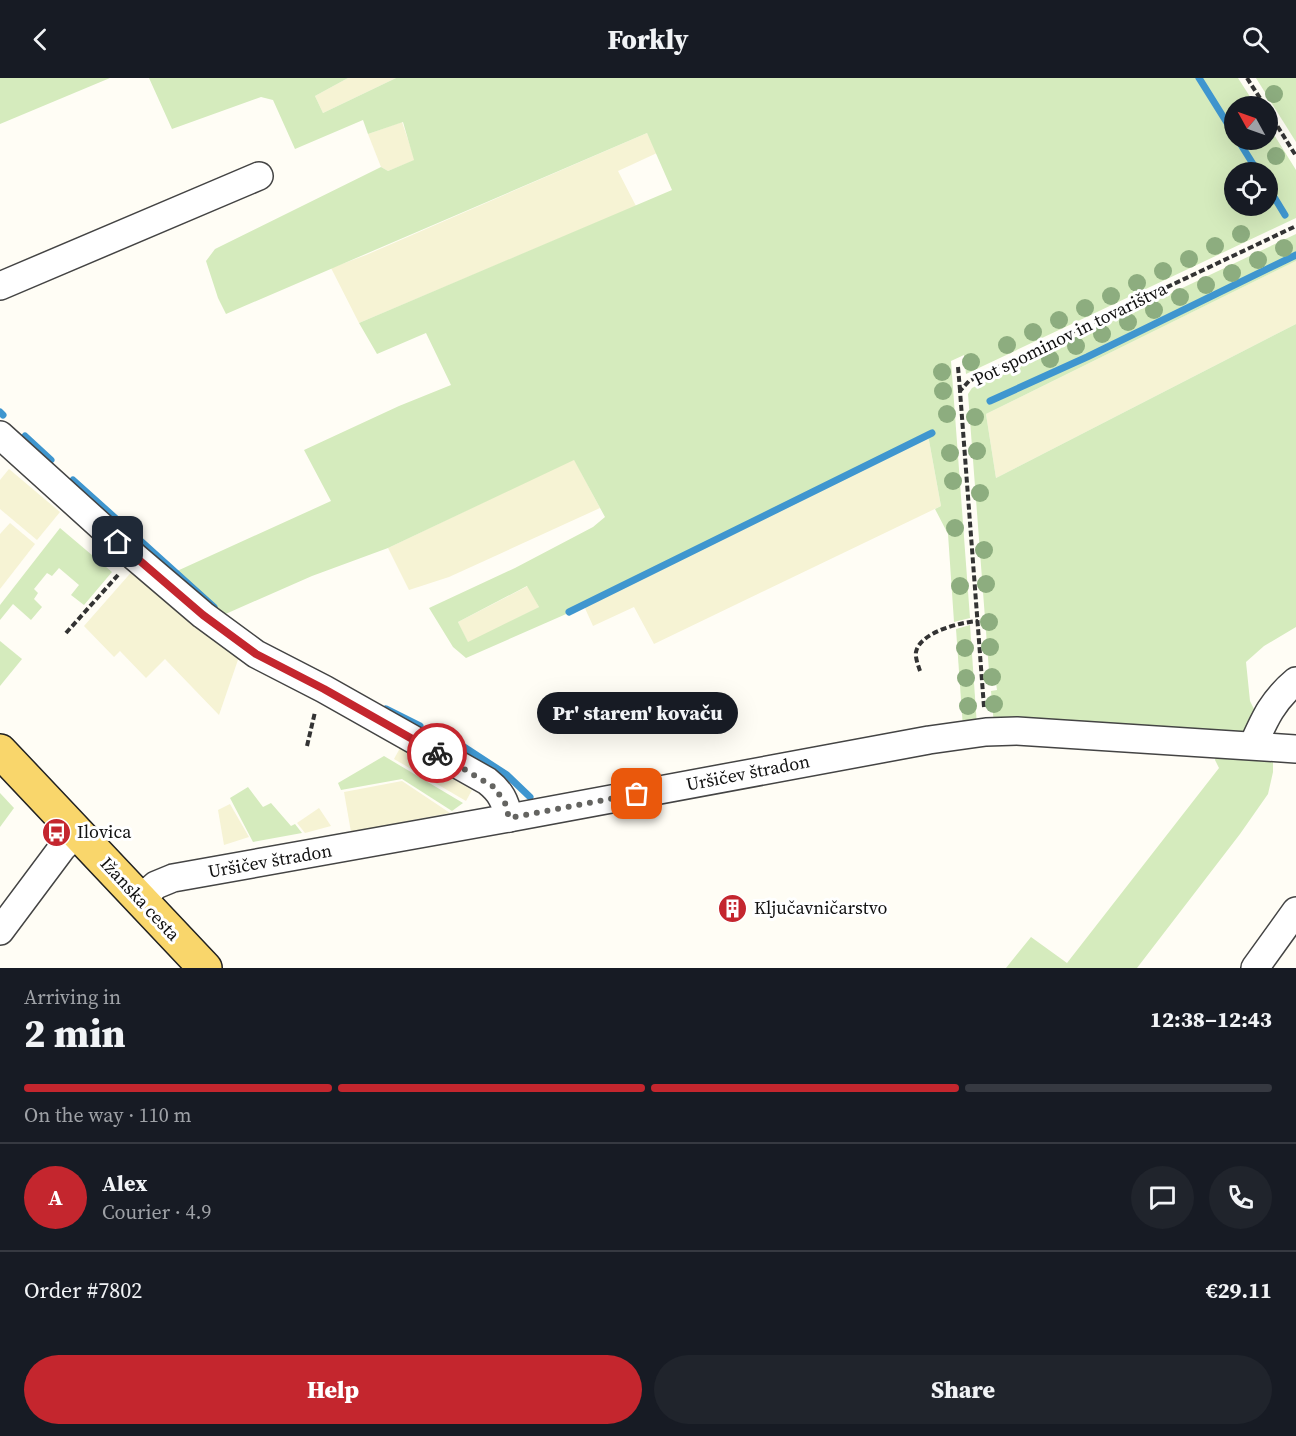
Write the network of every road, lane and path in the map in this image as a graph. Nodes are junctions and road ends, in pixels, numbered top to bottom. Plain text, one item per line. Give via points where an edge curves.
1 (1247, 78) edge
2 (1259, 96) edge
3 (1278, 127) edge
4 (1296, 156) edge
5 (259, 176) dead end
6 (1296, 226) edge
7 (0, 286) edge
8 (958, 367) dead end
9 (960, 391) junction
10 (0, 435) edge
11 (135, 557) junction
12 (978, 621) junction
13 (66, 633) dead end
14 (920, 671) dead end
15 (1296, 681) edge
16 (324, 689) junction
17 (986, 732) junction
18 (1253, 745) junction
19 (307, 746) dead end
20 (1296, 749) edge
21 (4, 765) edge
22 (509, 818) junction
23 (77, 833) junction
24 (140, 899) junction
25 (1296, 911) edge
26 (0, 931) edge
27 (205, 968) edge
28 (1255, 968) edge

1 - 2 path
3 - 4 path
5 - 7 street
6 - 9 path, Pot spominov in tovarištva via 969,381
8 - 9 path
9 - 12 path, Pot spominov in tovarištva
10 - 11 street
11 - 13 path
11 - 16 street via 256,654
12 - 14 path via 955,624 920,643 916,653
12 - 17 path, Pot spominov in tovarištva
15 - 18 street via 1279,695
16 - 19 path
16 - 22 street via 487,781 499,792
17 - 18 street, Uršičev štradon via 1017,730
17 - 22 street, Uršičev štradon
18 - 20 street, Uršičev štradon
21 - 23 main road, Ižanska cesta
22 - 24 street, Uršičev štradon via 173,878 156,885
23 - 24 main road, Ižanska cesta
23 - 26 street
24 - 27 main road, Ižanska cesta
25 - 28 street

